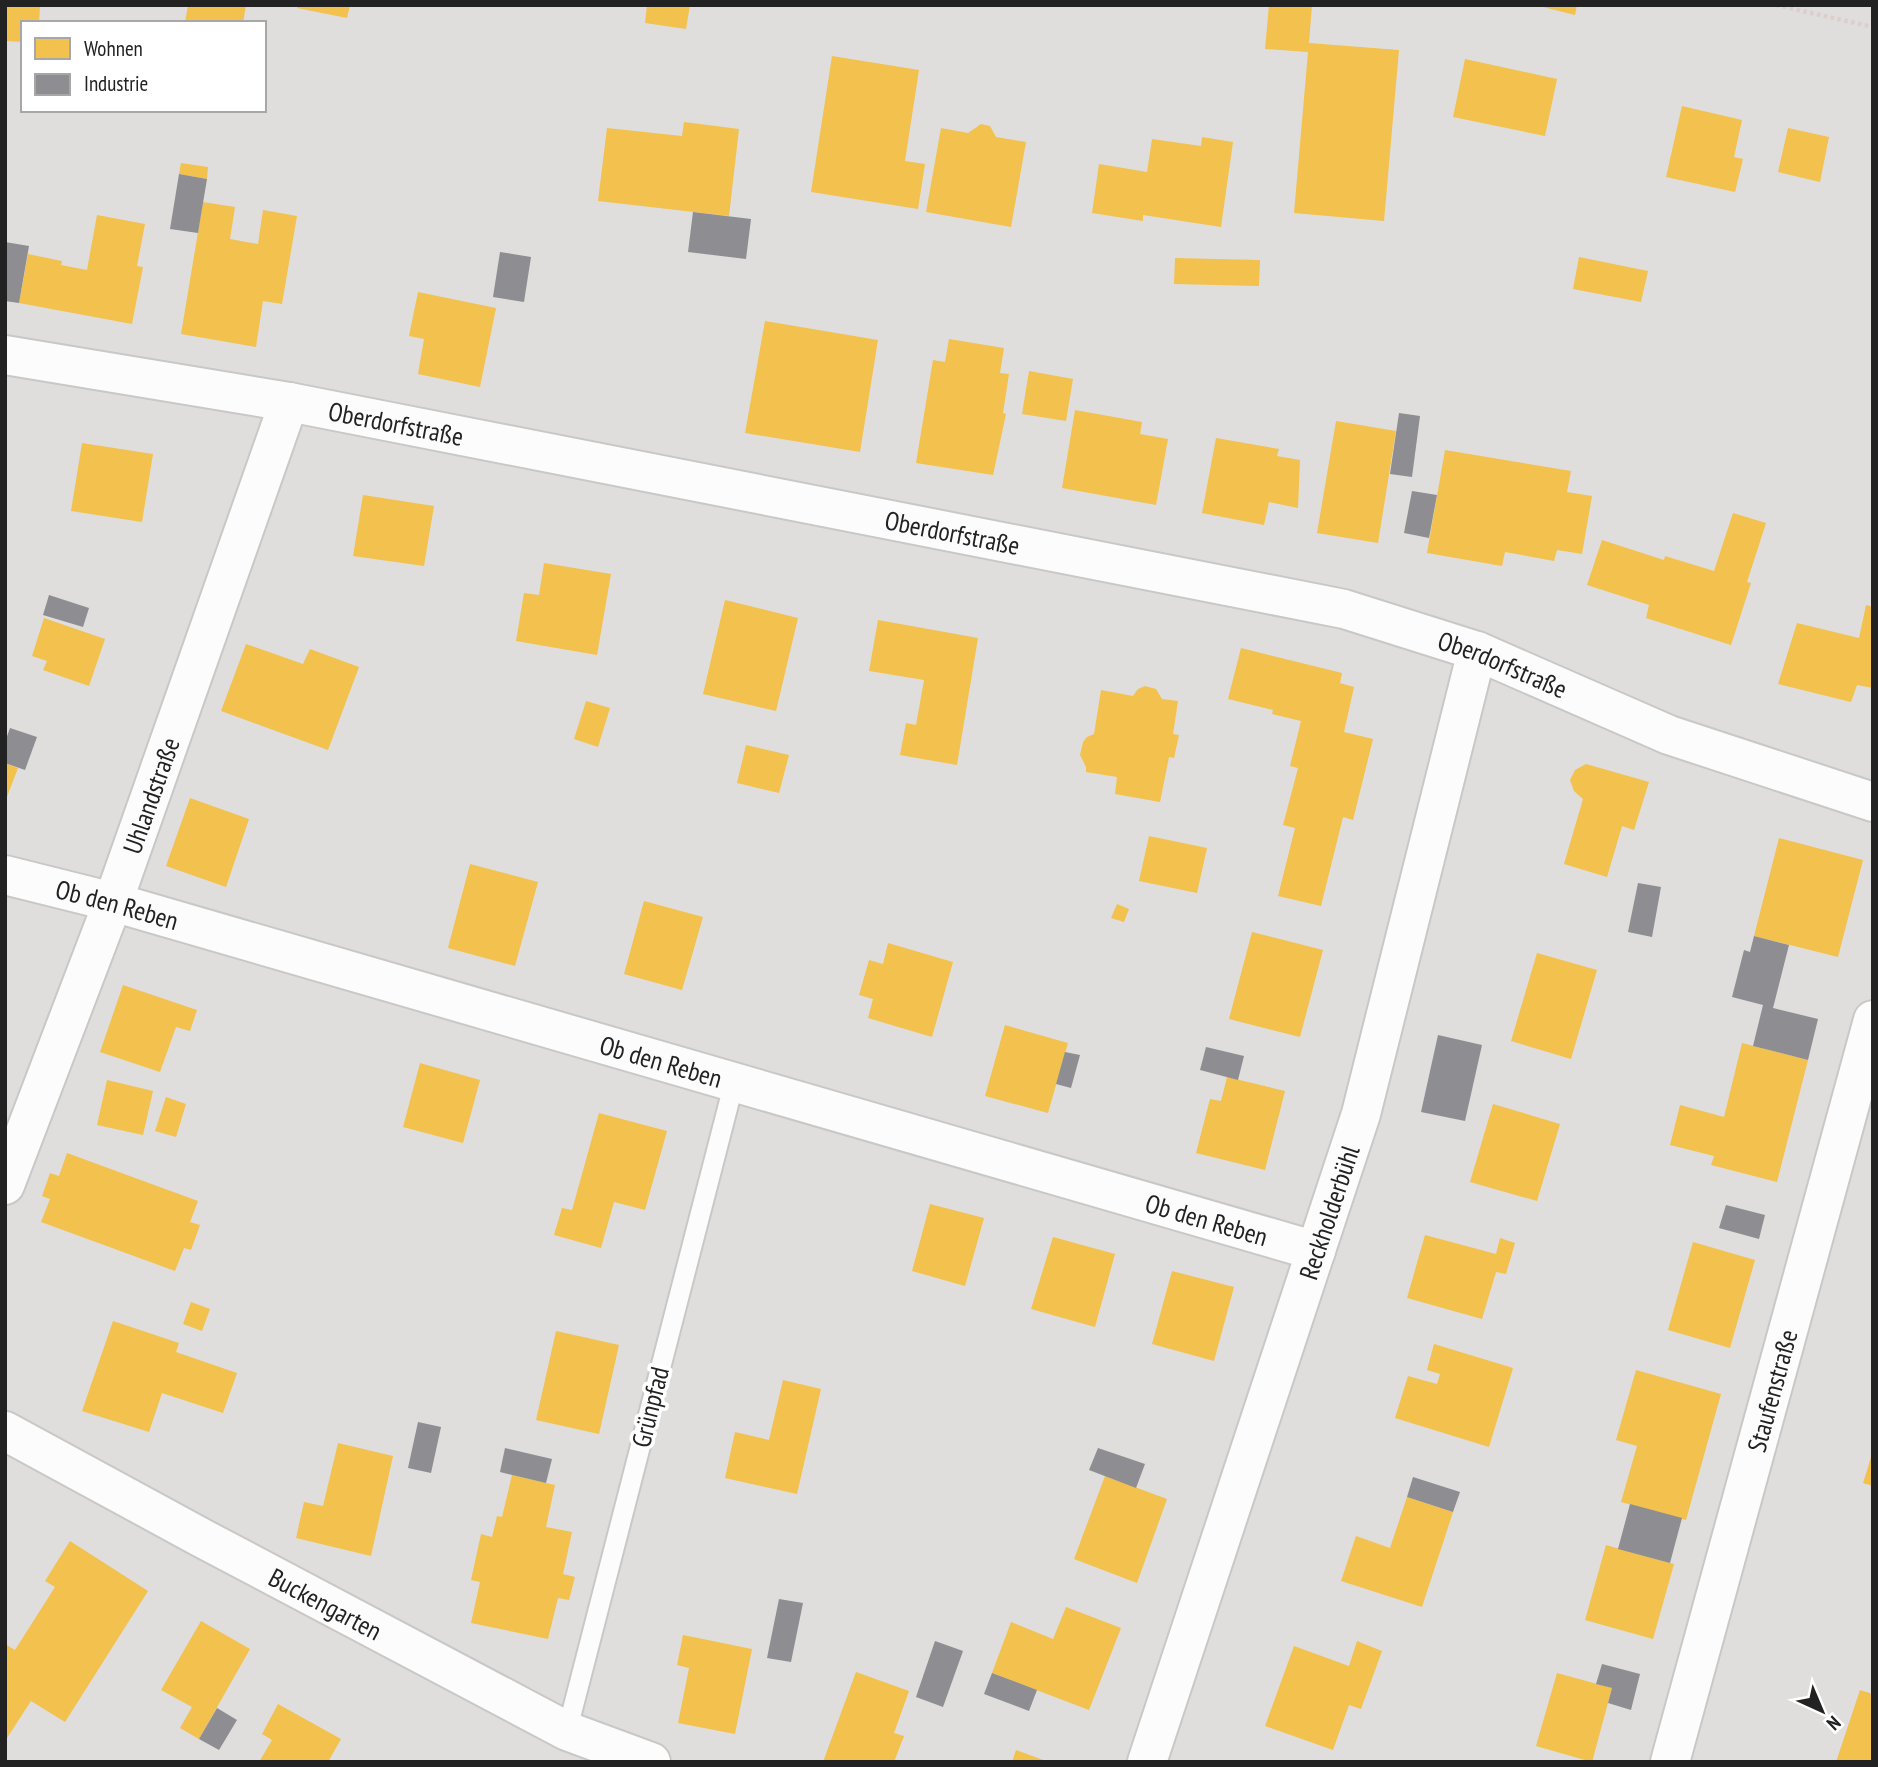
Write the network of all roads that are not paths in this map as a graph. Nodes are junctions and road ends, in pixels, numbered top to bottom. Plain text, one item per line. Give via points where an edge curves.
1 (5, 355) edge
2 (289, 401) junction
3 (1477, 651) junction
4 (1873, 802) edge
5 (5, 875) edge
6 (113, 902) junction
7 (1873, 1020) edge
8 (734, 1083) junction
9 (5, 1185) edge
10 (1317, 1251) junction
11 (5, 1431) edge
12 (567, 1731) junction
13 (651, 1762) edge
14 (1147, 1762) edge
15 (1670, 1762) edge

1 - 2 street, Oberdorfstraße
2 - 3 street, Oberdorfstraße via 1344,608
2 - 6 street, Uhlandstraße
3 - 4 street, Oberdorfstraße via 1669,736
3 - 10 street, Reckholderbühl via 1361,1114
5 - 6 street, Ob den Reben
6 - 8 street, Ob den Reben
6 - 9 street, Uhlandstraße
7 - 15 street, Staufenstraße
8 - 10 street, Ob den Reben
8 - 12 lane, Grünpfad
10 - 14 street, Reckholderbühl
11 - 12 street, Buckengarten
12 - 13 street, Buckengarten

